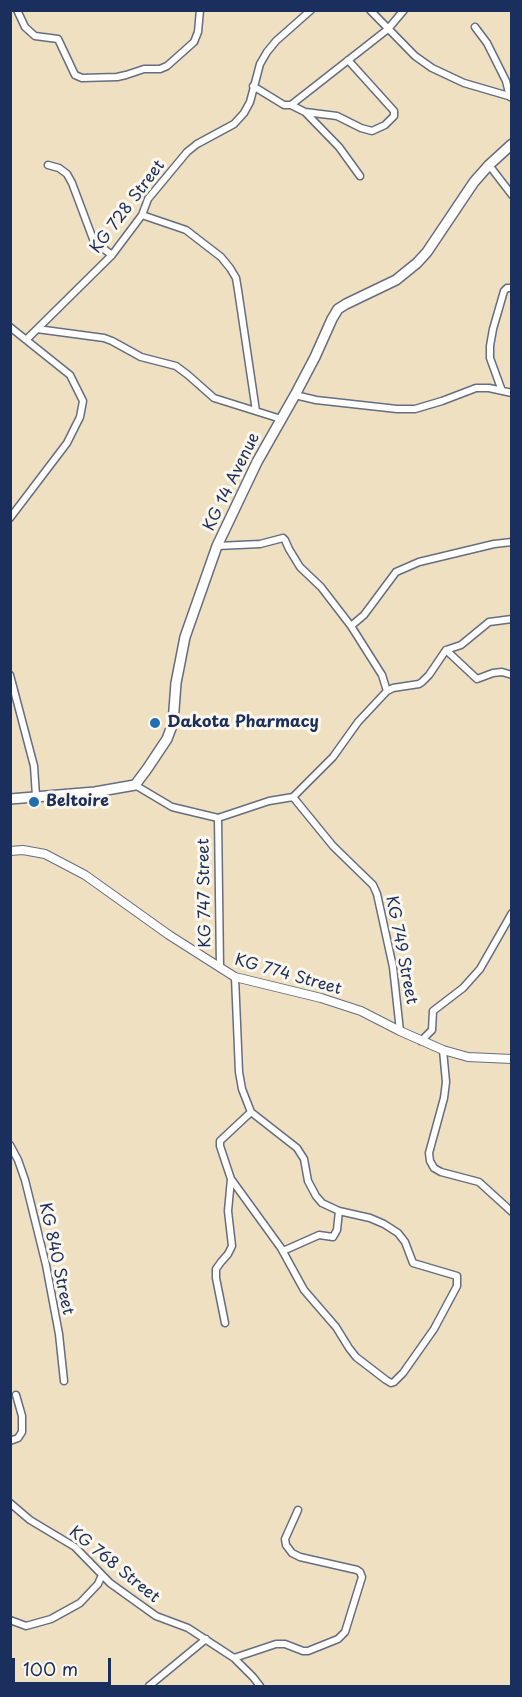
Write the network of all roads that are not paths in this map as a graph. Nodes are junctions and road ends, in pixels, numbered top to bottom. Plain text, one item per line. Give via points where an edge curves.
1 (17, 10) edge
2 (200, 10) edge
3 (311, 10) edge
4 (370, 10) edge
5 (404, 10) edge
6 (475, 27) dead end
7 (388, 29) junction
8 (348, 60) junction
9 (253, 86) junction
10 (511, 97) edge
11 (291, 105) junction
12 (305, 112) junction
13 (512, 144) edge
14 (48, 165) dead end
15 (489, 165) junction
16 (360, 176) dead end
17 (512, 195) edge
18 (142, 215) junction
19 (112, 255) junction
20 (512, 288) edge
21 (10, 327) edge
22 (37, 329) junction
23 (27, 339) junction
24 (502, 391) junction
25 (512, 393) edge
26 (295, 395) junction
27 (256, 411) junction
28 (281, 419) junction
29 (10, 518) edge
30 (512, 542) edge
31 (217, 546) junction
32 (512, 619) edge
33 (351, 626) junction
34 (446, 650) junction
35 (10, 675) edge
36 (512, 675) edge
37 (387, 691) junction
38 (135, 784) junction
39 (36, 796) junction
40 (293, 797) junction
41 (10, 799) edge
42 (218, 818) junction
43 (10, 851) edge
44 (512, 913) edge
45 (220, 968) junction
46 (235, 977) junction
47 (400, 1031) junction
48 (421, 1041) junction
49 (443, 1050) junction
50 (512, 1059) edge
51 (250, 1112) junction
52 (10, 1145) edge
53 (231, 1179) junction
54 (339, 1211) junction
55 (512, 1212) edge
56 (283, 1251) junction
57 (225, 1323) dead end
58 (64, 1381) dead end
59 (16, 1395) dead end
60 (10, 1441) edge
61 (10, 1503) edge
62 (298, 1510) dead end
63 (102, 1575) junction
64 (10, 1620) edge
65 (206, 1639) junction
66 (234, 1658) junction
67 (149, 1686) edge
68 (260, 1686) edge

1 - 2 street via 34,36 58,39 75,75 82,78 117,77 167,66 197,38
3 - 9 street, KG 728 Street via 267,52
4 - 7 street
5 - 7 street
6 - 10 street via 487,43
7 - 8 street
7 - 10 street via 415,56 444,75
8 - 11 street
8 - 12 street via 394,111 394,116 372,131 337,116
9 - 11 street via 284,105
9 - 18 street, KG 728 Street via 244,113 234,124 187,152 148,199
11 - 12 street
12 - 16 street
13 - 15 main road, KG 14 Avenue
14 - 19 street via 67,174 93,239
15 - 17 street
15 - 26 main road, KG 14 Avenue via 417,263 396,280 338,309
18 - 19 street, KG 728 Street
18 - 27 street via 186,230 221,257 236,278
19 - 22 street, KG 728 Street
20 - 24 street via 504,291 490,346 489,358
21 - 23 street
22 - 23 street, KG 728 Street
22 - 27 street via 104,338 141,357 176,366 214,398
23 - 29 street via 70,375 83,401 68,443
24 - 25 street
24 - 26 street via 476,388 415,409
26 - 28 main road, KG 14 Avenue
27 - 28 street
28 - 31 main road, KG 14 Avenue
30 - 33 street via 402,569 393,574 364,615
31 - 33 street via 260,544 282,538 300,567
31 - 38 main road, KG 14 Avenue via 185,637 177,672 173,723 167,739
32 - 34 street via 489,622 460,645
33 - 37 street via 382,675
34 - 36 street via 477,679 493,673
34 - 37 street via 422,682
35 - 39 street via 34,766
37 - 40 street via 333,758
38 - 39 main road via 95,792
38 - 42 street via 172,807
39 - 41 main road
40 - 42 street
40 - 47 street, KG 749 Street via 333,846 373,885 393,967
42 - 45 street, KG 747 Street
43 - 45 street, KG 774 Street via 45,854 85,874
44 - 48 street via 480,969 433,1011 432,1030
45 - 46 street, KG 774 Street
46 - 47 street, KG 774 Street via 361,1011
46 - 51 street via 239,1072
47 - 48 street, KG 774 Street
48 - 49 street, KG 774 Street
49 - 50 street, KG 774 Street via 468,1057
49 - 55 street via 446,1083 430,1161 441,1172 479,1182
51 - 53 street via 220,1141
51 - 54 street via 297,1148 316,1196
52 - 58 street, KG 840 Street via 25,1180 46,1265
53 - 56 street
53 - 57 street via 228,1211 232,1246 216,1269
54 - 56 street via 333,1237 319,1235
54 - 56 street via 384,1224 405,1242 413,1263 456,1275 458,1279 434,1329 394,1382 370,1369 348,1348 336,1327 304,1290
59 - 60 street via 22,1432
61 - 63 street, KG 768 Street via 75,1547
62 - 66 street via 285,1539 292,1553 357,1570 362,1577 345,1632 338,1640 308,1651 276,1644
63 - 64 street via 80,1603 61,1614 30,1626
63 - 65 street, KG 768 Street via 156,1616
65 - 66 street, KG 768 Street
65 - 67 street
66 - 68 street, KG 768 Street

